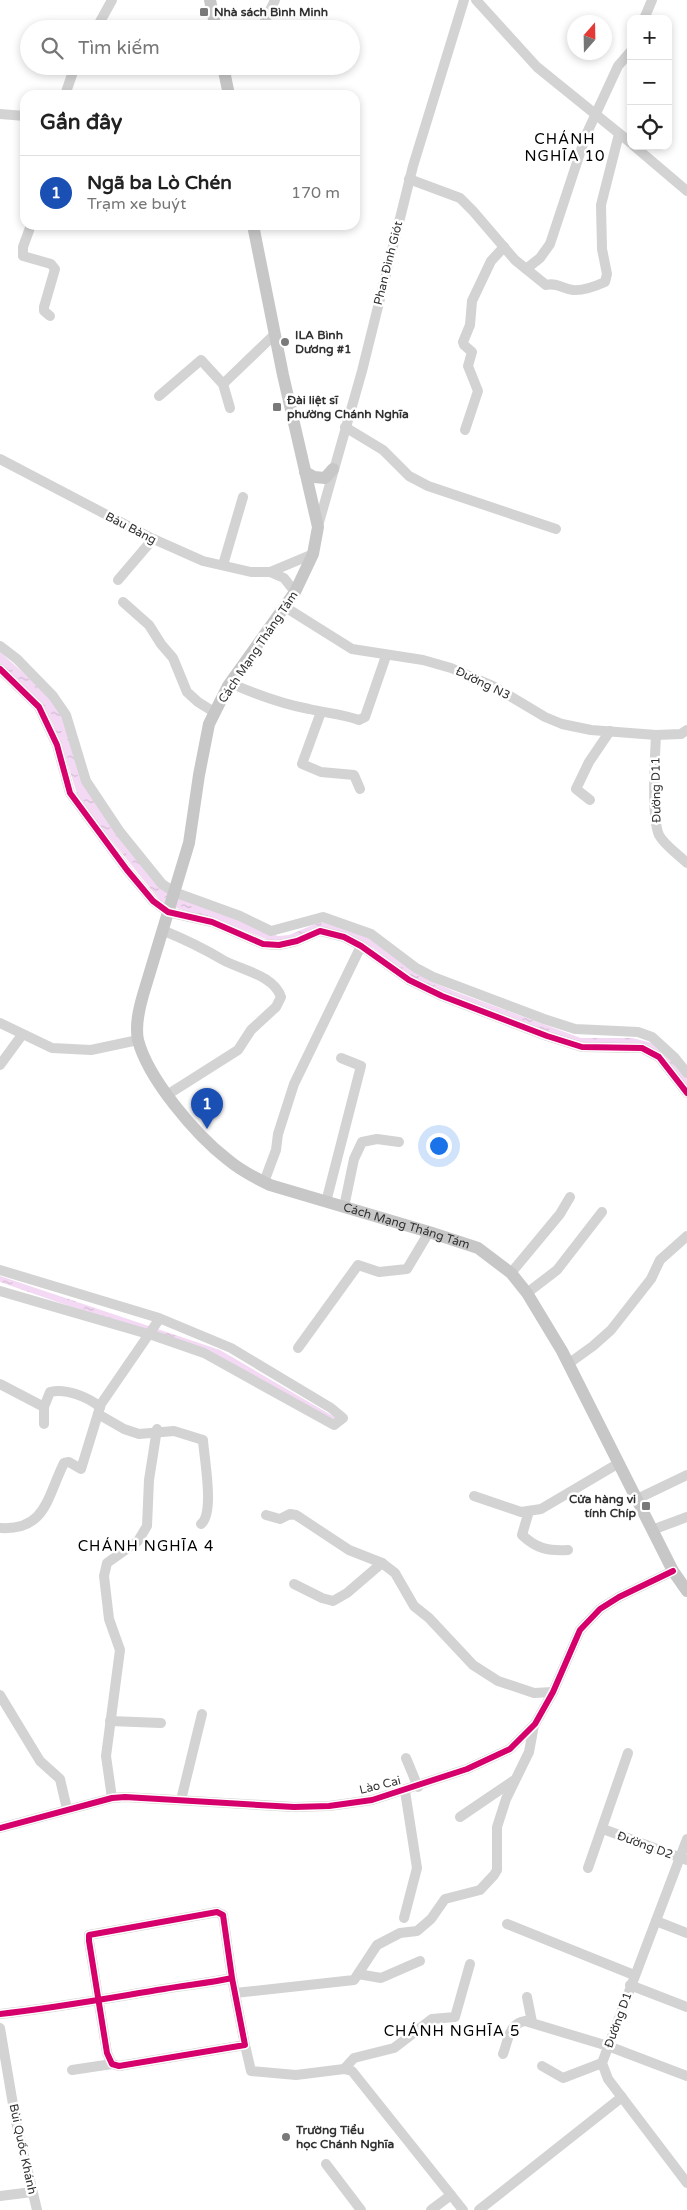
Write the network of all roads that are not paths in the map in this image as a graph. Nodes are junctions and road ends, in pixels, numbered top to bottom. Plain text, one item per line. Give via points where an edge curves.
1 (112, 0) edge
2 (210, 0) edge
3 (275, 0) edge
4 (464, 0) edge
5 (476, 0) edge
6 (652, 0) edge
7 (646, 15) edge
8 (101, 20) edge
9 (214, 20) edge
10 (265, 20) edge
11 (627, 56) edge
12 (72, 75) edge
13 (225, 75) edge
14 (67, 90) edge
15 (227, 90) edge
16 (0, 114) edge
17 (20, 116) edge
18 (596, 116) junction
19 (619, 134) junction
20 (627, 140) edge
21 (639, 150) edge
22 (410, 180) junction
23 (687, 191) edge
24 (29, 230) edge
25 (254, 230) edge
26 (504, 247) junction
27 (526, 270) junction
28 (50, 316) dead end
29 (275, 334) junction
30 (223, 384) junction
31 (159, 396) dead end
32 (230, 408) dead end
33 (345, 427) junction
34 (465, 430) dead end
35 (2, 463) edge
36 (333, 468) junction
37 (305, 472) junction
38 (243, 498) dead end
39 (318, 527) junction
40 (556, 529) dead end
41 (153, 539) junction
42 (313, 554) junction
43 (223, 566) junction
44 (270, 572) junction
45 (118, 580) dead end
46 (295, 592) junction
47 (123, 602) dead end
48 (285, 608) junction
49 (0, 646) edge
50 (386, 656) junction
51 (0, 669) edge
52 (230, 683) junction
53 (214, 712) junction
54 (321, 712) junction
55 (687, 730) edge
56 (610, 731) junction
57 (656, 735) junction
58 (76, 744) junction
59 (59, 751) junction
60 (360, 789) dead end
61 (590, 800) dead end
62 (687, 863) edge
63 (174, 892) junction
64 (169, 910) junction
65 (325, 917) junction
66 (162, 930) junction
67 (320, 931) junction
68 (361, 946) junction
69 (0, 1023) edge
70 (601, 1030) junction
71 (22, 1035) junction
72 (138, 1040) junction
73 (602, 1048) junction
74 (341, 1058) dead end
75 (0, 1065) edge
76 (687, 1073) edge
77 (687, 1093) edge
78 (167, 1094) junction
79 (399, 1142) dead end
80 (264, 1182) junction
81 (570, 1197) dead end
82 (326, 1202) junction
83 (344, 1208) junction
84 (602, 1212) dead end
85 (429, 1232) junction
86 (687, 1236) edge
87 (0, 1270) edge
88 (511, 1274) junction
89 (0, 1291) edge
90 (528, 1293) junction
91 (158, 1321) dead end
92 (148, 1333) junction
93 (298, 1348) dead end
94 (568, 1364) junction
95 (0, 1384) edge
96 (44, 1407) junction
97 (99, 1410) junction
98 (44, 1424) dead end
99 (157, 1431) junction
100 (619, 1463) junction
101 (687, 1475) edge
102 (474, 1496) dead end
103 (637, 1499) junction
104 (529, 1511) junction
105 (266, 1515) dead end
106 (687, 1517) edge
107 (201, 1524) dead end
108 (0, 1528) edge
109 (652, 1530) junction
110 (568, 1550) dead end
111 (382, 1563) junction
112 (673, 1570) junction
113 (294, 1584) dead end
114 (687, 1591) edge
115 (553, 1692) junction
116 (0, 1696) edge
117 (202, 1714) dead end
118 (110, 1721) junction
119 (161, 1722) dead end
120 (535, 1724) junction
121 (628, 1754) dead end
122 (406, 1758) dead end
123 (514, 1780) junction
124 (418, 1787) junction
125 (405, 1791) junction
126 (112, 1798) junction
127 (181, 1800) junction
128 (67, 1809) junction
129 (460, 1817) dead end
130 (0, 1828) edge
131 (603, 1829) junction
132 (687, 1839) edge
133 (684, 1859) edge
134 (588, 1868) dead end
135 (404, 1918) dead end
136 (656, 1920) junction
137 (507, 1924) dead end
138 (687, 1933) edge
139 (420, 1961) dead end
140 (470, 1964) dead end
141 (358, 1974) junction
142 (232, 1978) junction
143 (632, 1980) junction
144 (235, 1992) junction
145 (528, 1997) dead end
146 (99, 2000) junction
147 (687, 2006) edge
148 (0, 2014) edge
149 (532, 2022) junction
150 (0, 2028) edge
151 (245, 2045) junction
152 (608, 2046) junction
153 (503, 2054) dead end
154 (602, 2063) junction
155 (112, 2064) junction
156 (542, 2066) dead end
157 (344, 2069) junction
158 (72, 2070) dead end
159 (687, 2076) edge
160 (622, 2097) junction
161 (326, 2164) dead end
162 (687, 2183) edge
163 (32, 2192) junction
164 (451, 2195) junction
165 (0, 2196) edge
166 (37, 2210) edge
167 (361, 2210) edge
168 (431, 2210) edge
169 (463, 2210) edge
170 (479, 2210) edge

1 - 8 street
2 - 9 main road
3 - 10 street
4 - 22 street, Phan Đình Giót
5 - 18 street via 536,67
6 - 7 street
11 - 18 street via 618,66
12 - 14 street
13 - 15 main road
16 - 17 street
18 - 19 street
18 - 27 street via 586,135 550,244
19 - 20 street
19 - 27 street via 601,205 605,282 573,290 546,285
21 - 23 street
22 - 26 street via 460,198
22 - 33 street, Phan Đình Giót
24 - 28 street via 23,256 51,264 55,269 44,307
25 - 29 main road, Cách Mạng Tháng Tám
26 - 27 street
26 - 34 street via 491,261 472,301 470,325 463,342 472,352 469,370 478,391
29 - 30 street
29 - 37 main road, Cách Mạng Tháng Tám
30 - 31 street via 201,360
30 - 32 street
33 - 36 street, Phan Đình Giót
33 - 40 street via 384,450 409,476 422,483
35 - 41 street, Bàu Bàng
36 - 37 main road via 325,478
36 - 39 street, Phan Đình Giót
37 - 39 main road, Cách Mạng Tháng Tám
38 - 43 street
39 - 42 main road, Cách Mạng Tháng Tám
41 - 43 street, Bàu Bàng via 203,561
41 - 45 street
42 - 44 street
42 - 46 main road, Cách Mạng Tháng Tám
43 - 44 street, Bàu Bàng
44 - 46 street via 284,578
46 - 48 main road, Cách Mạng Tháng Tám
47 - 53 street via 148,625 173,658 187,692
48 - 50 street, Đường N3 via 352,649
48 - 52 main road, Cách Mạng Tháng Tám
49 - 58 street via 53,696 66,715
50 - 54 street via 362,719
50 - 56 street, Đường N3 via 423,660 451,668 493,686 562,724
51 - 59 street via 39,707
52 - 53 main road, Cách Mạng Tháng Tám
52 - 54 street via 257,695
53 - 63 main road, Cách Mạng Tháng Tám via 205,737 189,843
54 - 60 street via 302,764 321,772 354,775
55 - 57 street, Đường N3
56 - 57 street, Đường N3
56 - 61 street via 588,762 576,790
57 - 62 street, Đường D11 via 657,828 660,838
58 - 59 street
58 - 63 street via 86,781 106,812 162,884
59 - 64 street via 70,793 153,901
63 - 64 main road, Cách Mạng Tháng Tám
63 - 65 street via 271,931 315,917
64 - 66 main road, Cách Mạng Tháng Tám
64 - 67 street via 212,922 263,944 279,946
65 - 67 street
65 - 70 street via 371,934 433,977 575,1030
66 - 72 main road, Cách Mạng Tháng Tám via 137,1018
66 - 78 street via 264,978 280,991 281,997 276,1007 251,1030 238,1050
67 - 68 street via 344,937
68 - 73 street via 409,980 442,996 546,1036 582,1047
68 - 80 street via 294,1084
69 - 71 street
70 - 73 street
70 - 76 street via 652,1036
71 - 72 street via 52,1048 92,1050
71 - 75 street
72 - 78 main road, Cách Mạng Tháng Tám
73 - 77 street via 642,1048 659,1057
74 - 82 street via 361,1066
78 - 80 main road, Cách Mạng Tháng Tám via 226,1159
79 - 83 street via 376,1139 362,1142 354,1159
80 - 82 main road, Cách Mạng Tháng Tám
81 - 88 street
82 - 83 main road, Cách Mạng Tháng Tám
83 - 85 main road, Cách Mạng Tháng Tám
84 - 90 street via 557,1270
85 - 88 main road, Cách Mạng Tháng Tám via 478,1248
85 - 93 street via 407,1269 379,1272 358,1266
86 - 94 street via 660,1260 651,1279 610,1330
87 - 92 street via 159,1318 231,1348 343,1418 334,1425 204,1353
88 - 90 main road, Cách Mạng Tháng Tám
89 - 92 street
90 - 94 main road, Cách Mạng Tháng Tám
91 - 92 street
92 - 97 street
94 - 100 main road, Cách Mạng Tháng Tám
95 - 96 street
96 - 97 street via 50,1392 57,1390 87,1396
96 - 98 street
97 - 99 street via 124,1429 139,1434
97 - 108 street via 81,1468 64,1463 32,1523 23,1528
99 - 107 street via 183,1433 202,1440 208,1487 206,1517
99 - 118 street via 149,1480 147,1526 138,1541 107,1563 104,1576 109,1619 120,1650
100 - 103 main road, Cách Mạng Tháng Tám
100 - 104 street via 541,1510
101 - 103 street
102 - 104 street via 521,1512
103 - 109 main road, Cách Mạng Tháng Tám
104 - 110 street via 522,1536 533,1545 549,1551
105 - 111 street via 280,1520 290,1514 296,1515 349,1550
106 - 109 street
109 - 112 main road, Cách Mạng Tháng Tám
111 - 113 street via 333,1601
111 - 115 street via 395,1573 414,1606 473,1664 498,1681 534,1693
112 - 114 main road, Cách Mạng Tháng Tám
112 - 115 street, Lào Cai via 600,1609 580,1630
115 - 120 street, Lào Cai
116 - 128 street via 40,1761 60,1779
117 - 127 street
118 - 119 street
118 - 126 street via 106,1756
120 - 123 street via 529,1752
120 - 124 street, Lào Cai via 510,1749 495,1758
121 - 131 street
122 - 124 street
123 - 129 street
123 - 141 street via 497,1827 497,1870 494,1875 480,1890 444,1899 431,1919 417,1931 382,1940
124 - 125 street, Lào Cai
125 - 127 street, Lào Cai via 351,1804 294,1807
125 - 135 street via 416,1868
126 - 127 street, Lào Cai
126 - 128 street, Lào Cai
128 - 130 street, Lào Cai
131 - 133 street, Đường D2
131 - 134 street
132 - 133 street, Đường D1
133 - 136 street, Đường D1
136 - 138 street
136 - 143 street, Đường D1
137 - 143 street
139 - 141 street via 381,1978
140 - 157 street via 455,2017 432,2019 394,2048 354,2058
141 - 144 street via 354,1980 348,1981
142 - 144 street
142 - 146 street
142 - 146 street via 223,1915 217,1912 89,1935
143 - 147 street
143 - 152 street, Đường D1
144 - 151 street
145 - 149 street
146 - 148 street
146 - 155 street via 107,2053
149 - 152 street
149 - 153 street via 513,2026
150 - 163 street, Bùi Quốc Khánh
151 - 155 street via 119,2066
151 - 157 street via 251,2071 296,2075
152 - 154 street, Đường D1
152 - 159 street
154 - 156 street via 563,2078
154 - 160 street, Đường D1 via 608,2079
155 - 158 street
157 - 164 street via 352,2071
160 - 162 street, Đường D1
160 - 170 street
161 - 167 street
163 - 165 street
163 - 166 street, Bùi Quốc Khánh
164 - 168 street
164 - 169 street

